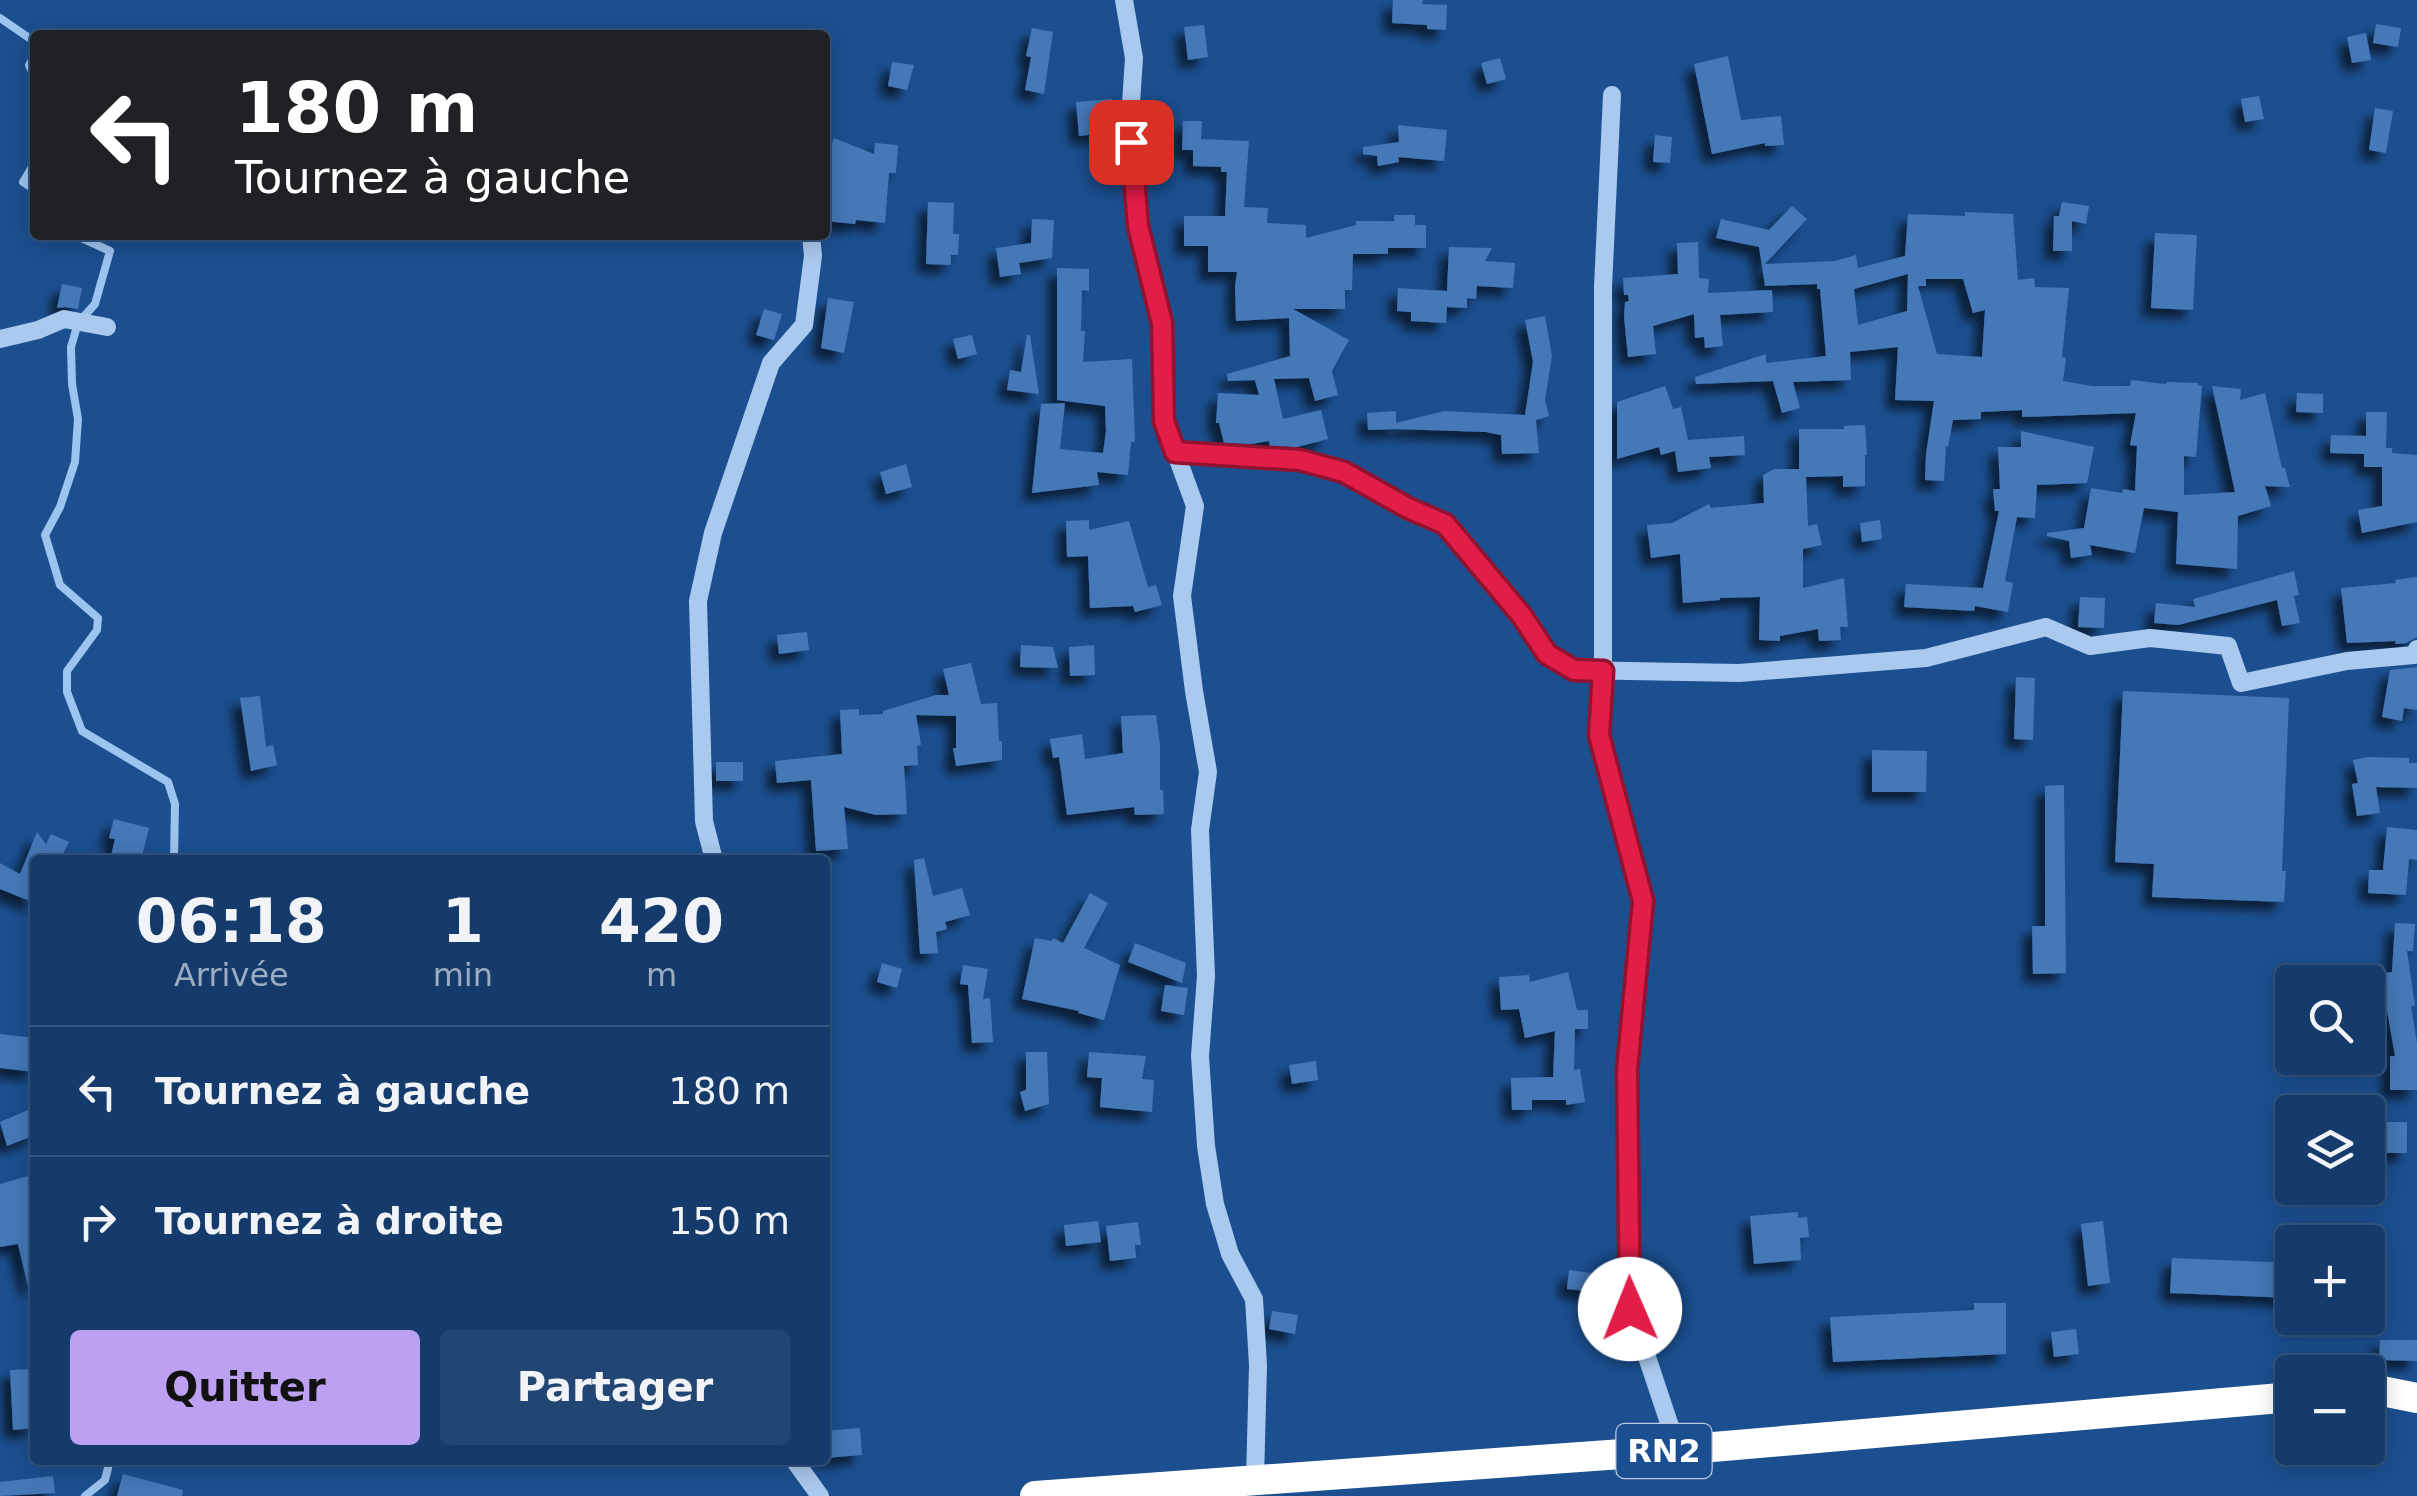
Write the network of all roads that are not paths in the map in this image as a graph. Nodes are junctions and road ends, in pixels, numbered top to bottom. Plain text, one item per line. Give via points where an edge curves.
1 (1124, 0) edge
2 (1612, 94) dead end
3 (811, 240) edge
4 (107, 327) dead end
5 (0, 338) edge
6 (1175, 452) junction
7 (2417, 648) edge
8 (1603, 671) junction
9 (713, 855) edge
10 (2385, 1391) edge
11 (2417, 1398) edge
12 (2275, 1399) edge
13 (1678, 1450) junction
14 (798, 1465) edge
15 (1255, 1480) junction
16 (820, 1496) edge
17 (1035, 1496) edge

1 - 6 street via 1134,58 1130,118 1138,226 1162,323 1164,421
2 - 8 street
3 - 9 street via 804,324 771,363 713,533 698,601 704,822
4 - 5 street via 64,319
6 - 8 street via 1300,460 1344,472 1445,524 1547,654 1574,670
6 - 15 street via 1195,506 1182,596 1208,772 1200,830 1206,1146 1214,1204 1254,1299
7 - 8 street via 2414,655 2240,683 2228,646 2150,638 2090,646 2046,626 1926,658 1740,673
8 - 13 street via 1599,735 1643,901 1627,1070 1630,1309
10 - 11 highway
12 - 13 highway, RN2
13 - 15 highway, RN2
14 - 16 street
15 - 17 highway, RN2

